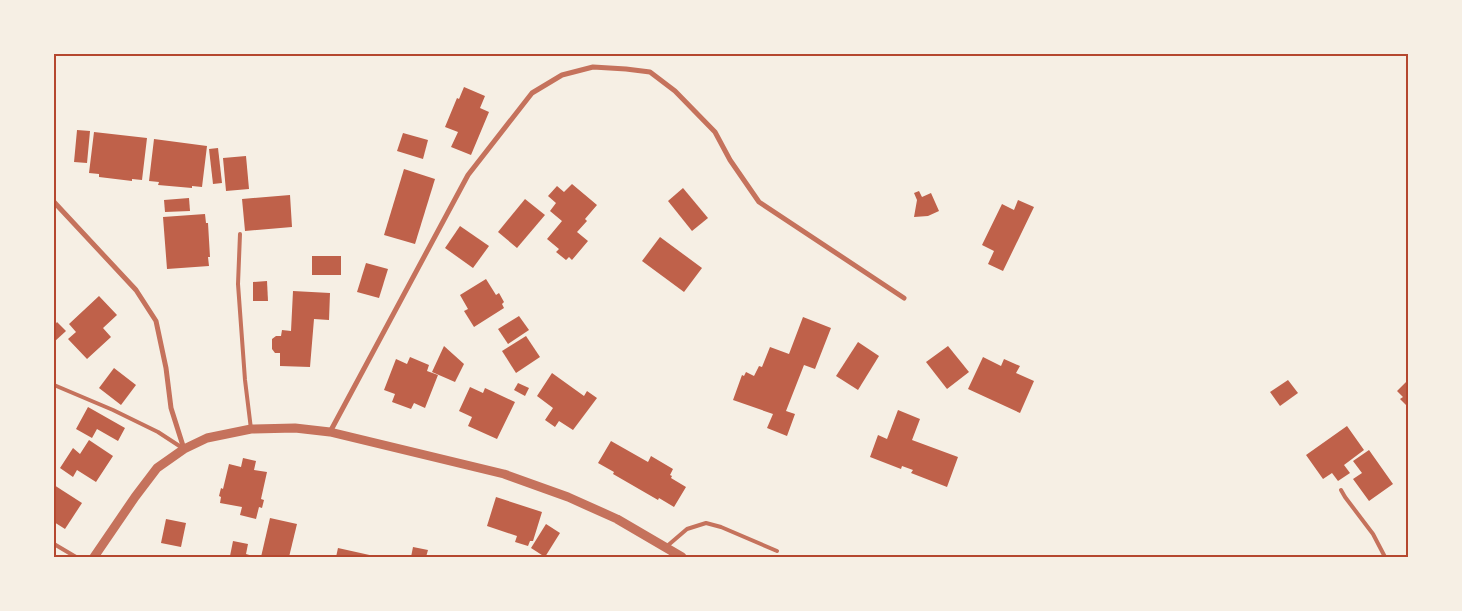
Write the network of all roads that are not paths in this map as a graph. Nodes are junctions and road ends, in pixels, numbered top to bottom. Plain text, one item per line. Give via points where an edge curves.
1 (54, 202) edge
2 (240, 234) dead end
3 (904, 298) dead end
4 (54, 385) edge
5 (251, 429) junction
6 (330, 432) junction
7 (184, 449) junction
8 (1342, 490) dead end
9 (54, 544) edge
10 (666, 547) junction
11 (777, 551) dead end
12 (76, 557) edge
13 (94, 557) edge
14 (682, 557) edge
15 (1385, 557) edge

1 - 7 street via 136,290 156,321 171,408
2 - 5 lane via 238,284
3 - 6 street via 759,202 714,132 674,91 650,72 593,68 562,75 532,93 468,175
4 - 7 lane via 158,432
5 - 6 street via 295,428
5 - 7 street via 207,438
6 - 10 street via 504,474 609,515
7 - 13 street via 157,468
8 - 15 lane
9 - 12 lane
10 - 11 lane via 687,529 706,523
10 - 14 street

